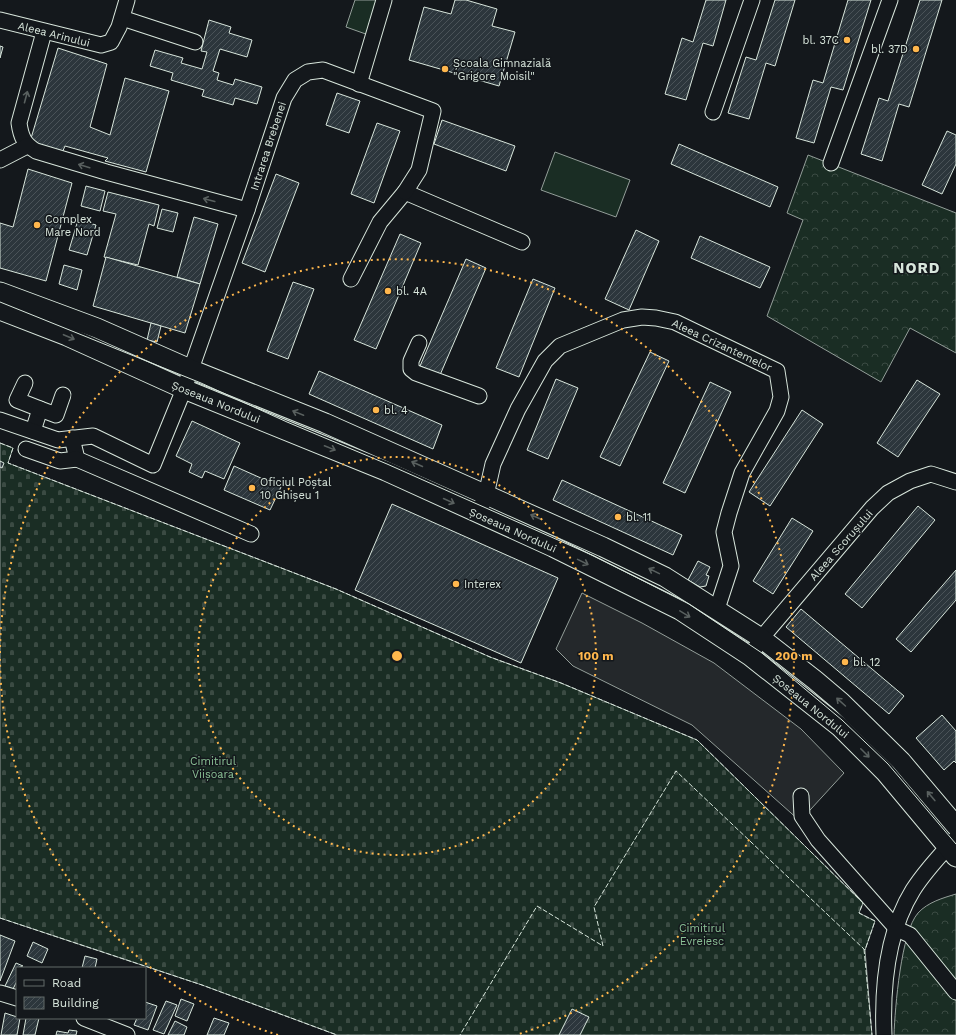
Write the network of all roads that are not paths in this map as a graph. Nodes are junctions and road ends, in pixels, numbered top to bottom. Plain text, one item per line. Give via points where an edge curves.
1 (126, 0) edge
2 (384, 0) edge
3 (752, 0) edge
4 (890, 0) edge
5 (122, 18) junction
6 (0, 20) edge
7 (44, 32) junction
8 (195, 42) dead end
9 (358, 84) junction
10 (713, 112) dead end
11 (27, 146) junction
12 (0, 160) edge
13 (831, 163) dead end
14 (405, 192) junction
15 (247, 210) junction
16 (522, 242) dead end
17 (351, 279) dead end
18 (0, 292) edge
19 (0, 310) edge
20 (419, 343) dead end
21 (190, 369) junction
22 (25, 383) dead end
23 (184, 389) junction
24 (63, 395) dead end
25 (479, 396) dead end
26 (40, 409) junction
27 (0, 420) edge
28 (33, 431) junction
29 (72, 438) junction
30 (26, 449) dead end
31 (77, 459) junction
32 (956, 482) edge
33 (486, 495) junction
34 (478, 514) junction
35 (252, 534) dead end
36 (718, 609) junction
37 (761, 638) junction
38 (750, 656) junction
39 (801, 796) dead end
40 (956, 826) edge
41 (953, 847) edge
42 (897, 929) junction
43 (956, 992) edge
44 (0, 993) edge
45 (16, 998) edge
46 (87, 1019) edge
47 (127, 1035) edge
48 (884, 1035) edge

1 - 5 street, Aleea Arinului
2 - 9 street
3 - 10 street
4 - 13 street
5 - 7 street, Aleea Arinului via 111,42 101,45
5 - 8 street
6 - 7 street, Aleea Arinului
11 -> 7 street via 21,135 19,123
9 - 14 street, Intrarea Brebenei via 433,111 419,170
9 - 15 street, Intrarea Brebenei via 323,70 308,72 295,80 284,98
11 - 12 street
15 -> 11 street via 106,172
14 - 16 street
14 - 17 street via 380,222
15 - 21 street, Intrarea Brebenei
18 - 21 main road, Șoseaua Nordului via 97,328
19 -> 23 main road, Șoseaua Nordului via 67,336
20 - 25 street via 411,369
21 - 23 street, Intrarea Brebenei
33 -> 21 main road, Șoseaua Nordului via 325,423
22 - 26 street via 17,400
23 - 29 street, Intrarea Brebenei via 153,464 93,436
23 -> 34 main road, Șoseaua Nordului via 386,471
24 - 26 street via 56,415
26 - 28 street
27 - 28 street
28 - 29 street via 58,440
29 - 31 street
30 - 31 street via 60,461
31 - 35 street
32 - 37 street, Aleea Scorușului via 932,474 910,481 888,493 872,508
33 - 34 street, Aleea Crizantemelor
36 -> 33 main road, Șoseaua Nordului via 665,577
33 - 36 street, Aleea Crizantemelor via 493,464 518,409 546,361 560,346 623,320 642,317 675,322 758,360 777,371 781,397 777,411 742,473 734,494 724,532 731,566
34 -> 38 main road, Șoseaua Nordului via 553,547 680,610
36 - 37 main road, Șoseaua Nordului
37 - 38 street, Aleea Scorușului
40 -> 37 main road, Șoseaua Nordului via 901,761 871,731 815,680
38 -> 41 main road, Șoseaua Nordului via 840,727
39 - 42 street via 802,816 818,840
41 - 42 street via 914,890
42 - 43 street via 910,934
42 - 48 street via 885,976
44 - 45 street
46 - 47 street

